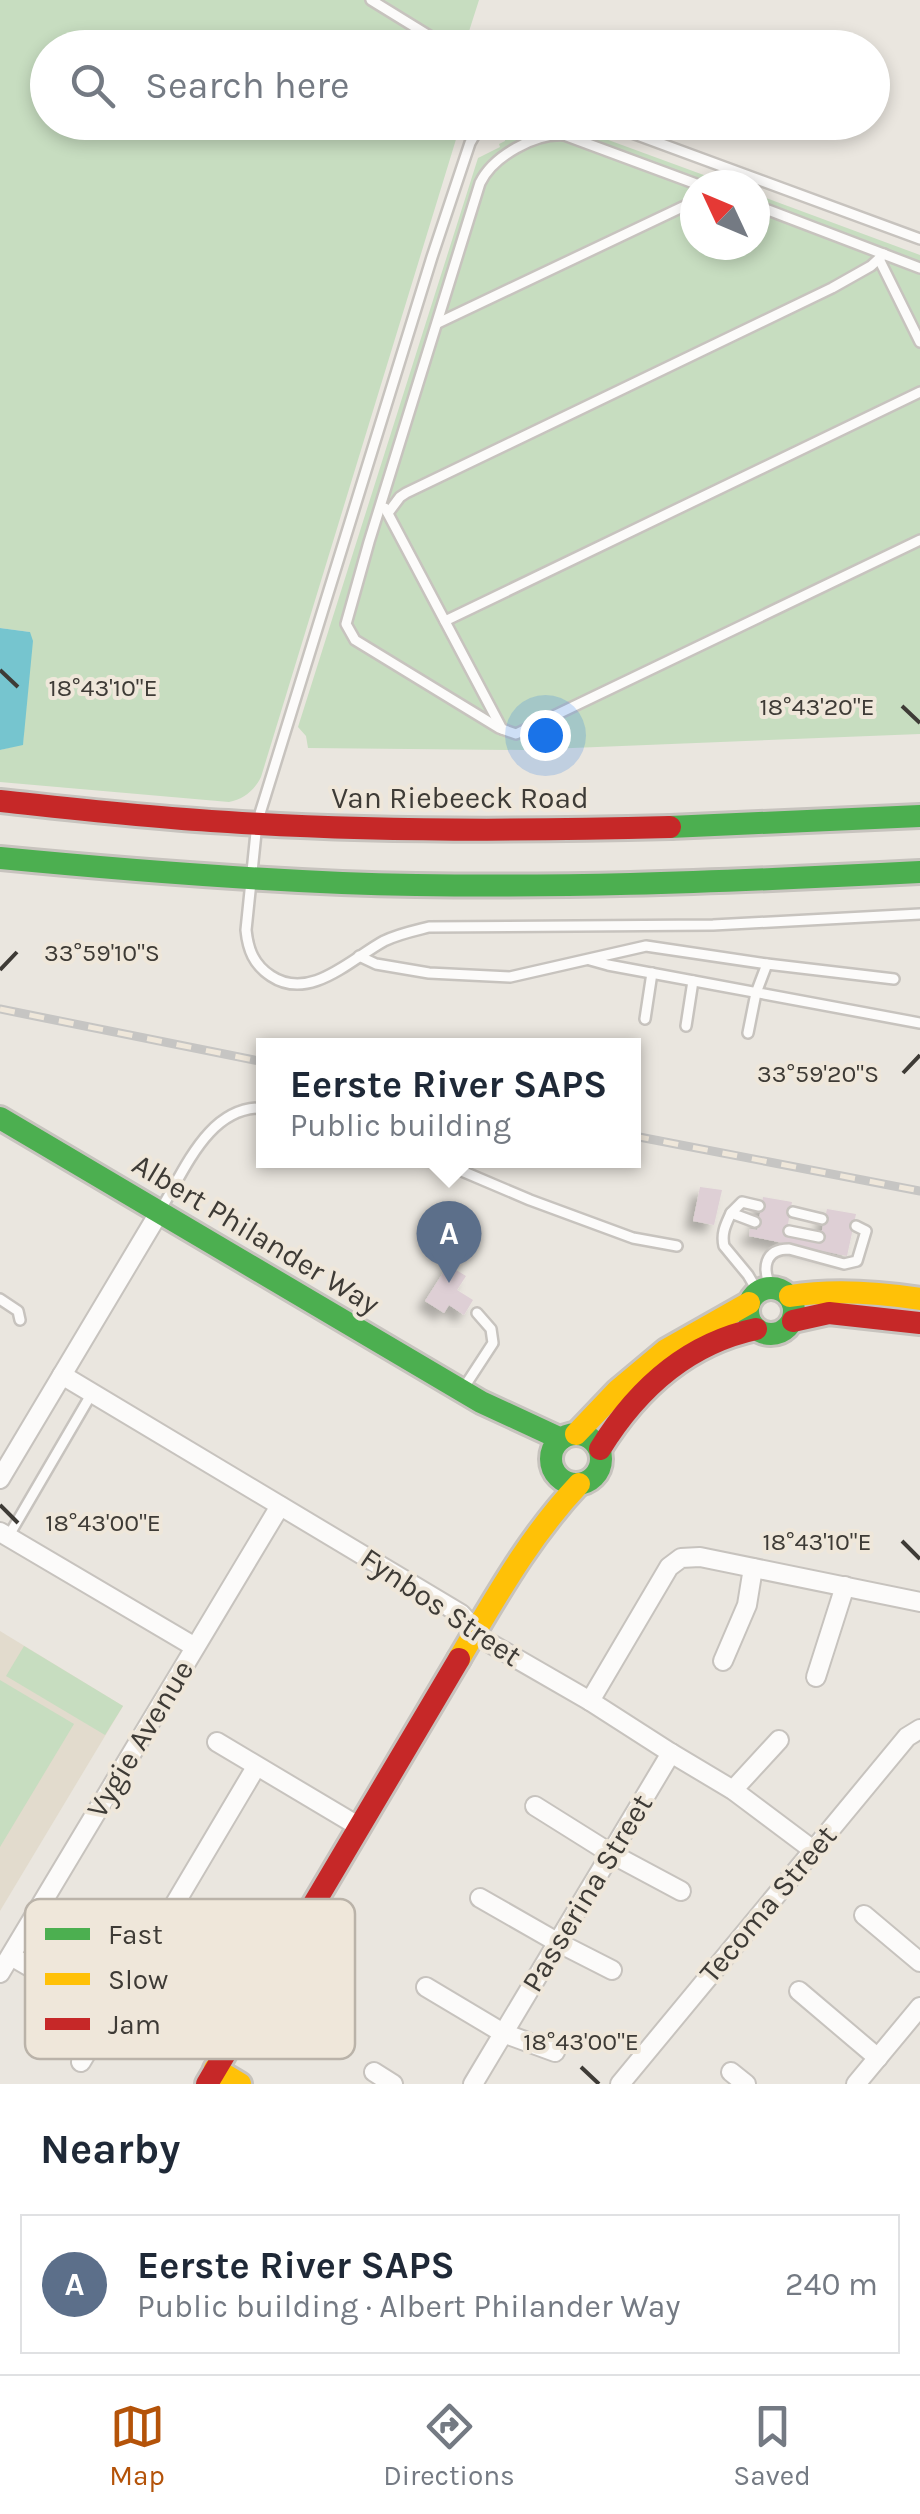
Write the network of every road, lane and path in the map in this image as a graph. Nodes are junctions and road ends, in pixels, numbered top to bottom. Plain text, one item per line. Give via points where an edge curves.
1 (371, 0) edge
2 (420, 30) edge
3 (472, 140) edge
4 (534, 140) edge
5 (580, 140) edge
6 (651, 140) edge
7 (680, 178) edge
8 (680, 207) edge
9 (770, 211) edge
10 (920, 238) edge
11 (882, 256) junction
12 (920, 268) edge
13 (438, 322) junction
14 (920, 342) edge
15 (920, 392) edge
16 (382, 502) junction
17 (388, 512) junction
18 (920, 540) edge
19 (445, 621) junction
20 (502, 729) junction
21 (0, 801) edge
22 (920, 816) edge
23 (257, 823) junction
24 (0, 858) edge
25 (920, 872) edge
26 (250, 880) junction
27 (920, 914) edge
28 (359, 956) junction
29 (587, 959) junction
30 (767, 964) junction
31 (652, 973) junction
32 (894, 979) dead end
33 (694, 981) junction
34 (756, 993) junction
35 (644, 1019) dead end
36 (920, 1023) edge
37 (686, 1026) dead end
38 (748, 1033) dead end
39 (256, 1108) edge
40 (0, 1118) edge
41 (455, 1168) edge
42 (759, 1206) dead end
43 (160, 1211) junction
44 (793, 1212) dead end
45 (731, 1213) junction
46 (822, 1218) dead end
47 (755, 1222) dead end
48 (856, 1226) dead end
49 (789, 1231) dead end
50 (819, 1237) dead end
51 (677, 1246) dead end
52 (767, 1295) junction
53 (0, 1298) edge
54 (920, 1300) edge
55 (477, 1313) dead end
56 (20, 1320) dead end
57 (793, 1321) junction
58 (920, 1323) edge
59 (756, 1329) junction
60 (62, 1376) junction
61 (92, 1393) junction
62 (471, 1397) junction
63 (561, 1450) junction
64 (600, 1450) junction
65 (0, 1478) edge
66 (579, 1484) junction
67 (280, 1506) junction
68 (4, 1535) edge
69 (524, 1550) junction
70 (754, 1568) junction
71 (845, 1586) junction
72 (920, 1602) edge
73 (476, 1630) junction
74 (195, 1648) junction
75 (724, 1660) dead end
76 (816, 1677) dead end
77 (590, 1700) junction
78 (920, 1729) edge
79 (779, 1740) dead end
80 (217, 1742) dead end
81 (670, 1754) junction
82 (256, 1766) junction
83 (733, 1790) junction
84 (535, 1806) dead end
85 (358, 1826) junction
86 (813, 1850) junction
87 (610, 1854) junction
88 (681, 1891) dead end
89 (480, 1898) dead end
90 (44, 1899) edge
91 (177, 1899) edge
92 (315, 1899) edge
93 (864, 1915) dead end
94 (25, 1931) edge
95 (557, 1942) junction
96 (10, 1956) junction
97 (920, 1962) edge
98 (25, 1964) edge
99 (612, 1970) dead end
100 (0, 1973) edge
101 (426, 1987) dead end
102 (799, 1991) dead end
103 (920, 2007) edge
104 (503, 2033) junction
105 (555, 2052) dead end
106 (878, 2058) junction
107 (83, 2059) edge
108 (81, 2062) dead end
109 (374, 2072) dead end
110 (211, 2077) edge
111 (240, 2084) edge
112 (393, 2084) edge
113 (472, 2084) edge
114 (620, 2084) edge
115 (856, 2084) edge

1 - 2 lane
3 - 23 lane
4 - 13 lane via 483,176
5 - 7 lane
6 - 10 lane
8 - 13 lane
9 - 11 lane
11 - 12 lane
11 - 14 lane
11 - 17 lane via 832,288 406,493
13 - 16 lane
15 - 19 lane
16 - 17 lane
16 - 20 lane via 346,624 350,633
17 - 19 lane
18 - 20 lane via 523,731
19 - 20 lane
21 - 23 street, Van Riebeeck Road
22 - 23 street, Van Riebeeck Road via 500,830
23 - 26 lane
24 - 26 street
25 - 26 street via 566,887
26 - 28 lane via 248,947 265,972 293,984 312,983
27 - 28 lane via 713,925 428,927
28 - 29 lane via 429,973 510,977
29 - 30 lane via 646,946
29 - 31 lane
30 - 32 lane
30 - 34 lane
31 - 33 lane
31 - 35 lane
33 - 34 lane
33 - 37 lane
34 - 36 lane
34 - 38 lane
39 - 43 lane via 224,1120 205,1136
40 - 43 street, Albert Philander Way
41 - 51 lane via 633,1238
42 - 45 lane via 742,1202
43 - 60 street
43 - 62 street, Albert Philander Way
44 - 46 lane
45 - 47 lane
45 - 52 lane via 724,1246
48 - 52 lane via 866,1232 857,1262 775,1251 766,1262
49 - 50 lane
52 - 54 street via 875,1291
52 - 57 street via 795,1312
52 - 59 street via 748,1317
52 - 63 street via 666,1350
53 - 56 lane via 18,1310
55 - 62 lane via 493,1342
57 - 58 street via 829,1313
57 - 59 street via 777,1334
59 - 64 street via 709,1344 662,1374
60 - 61 street, Fynbos Street
60 - 65 street
61 - 67 street, Fynbos Street
61 - 68 lane
62 - 63 street, Albert Philander Way
63 - 64 street via 590,1438
63 - 66 street via 564,1481
63 - 69 street
64 - 66 street via 596,1474
66 - 69 street
67 - 73 street, Fynbos Street via 461,1614
67 - 74 street, Vygie Avenue
68 - 74 street
69 - 73 street
70 - 71 street
70 - 75 street
70 - 77 street via 700,1557 672,1563
71 - 72 street
71 - 76 street
73 - 77 street, Fynbos Street
73 - 85 street
74 - 90 street, Vygie Avenue
77 - 81 street, Fynbos Street
78 - 86 street, Tecoma Street
79 - 83 street
80 - 82 street
81 - 83 street, Fynbos Street
81 - 87 street, Passerina Street
82 - 85 street
82 - 91 street
83 - 86 street, Fynbos Street
84 - 87 street
85 - 92 street
86 - 114 street, Tecoma Street
87 - 88 street
87 - 95 street, Passerina Street
89 - 95 street
93 - 97 street
94 - 96 street, Vygie Avenue
95 - 99 street
95 - 104 street, Passerina Street
96 - 98 street
96 - 100 street, Vygie Avenue
101 - 104 street
102 - 106 street
103 - 106 street
104 - 105 street
104 - 113 street, Passerina Street
106 - 115 street
107 - 108 street
109 - 112 street
110 - 111 street

